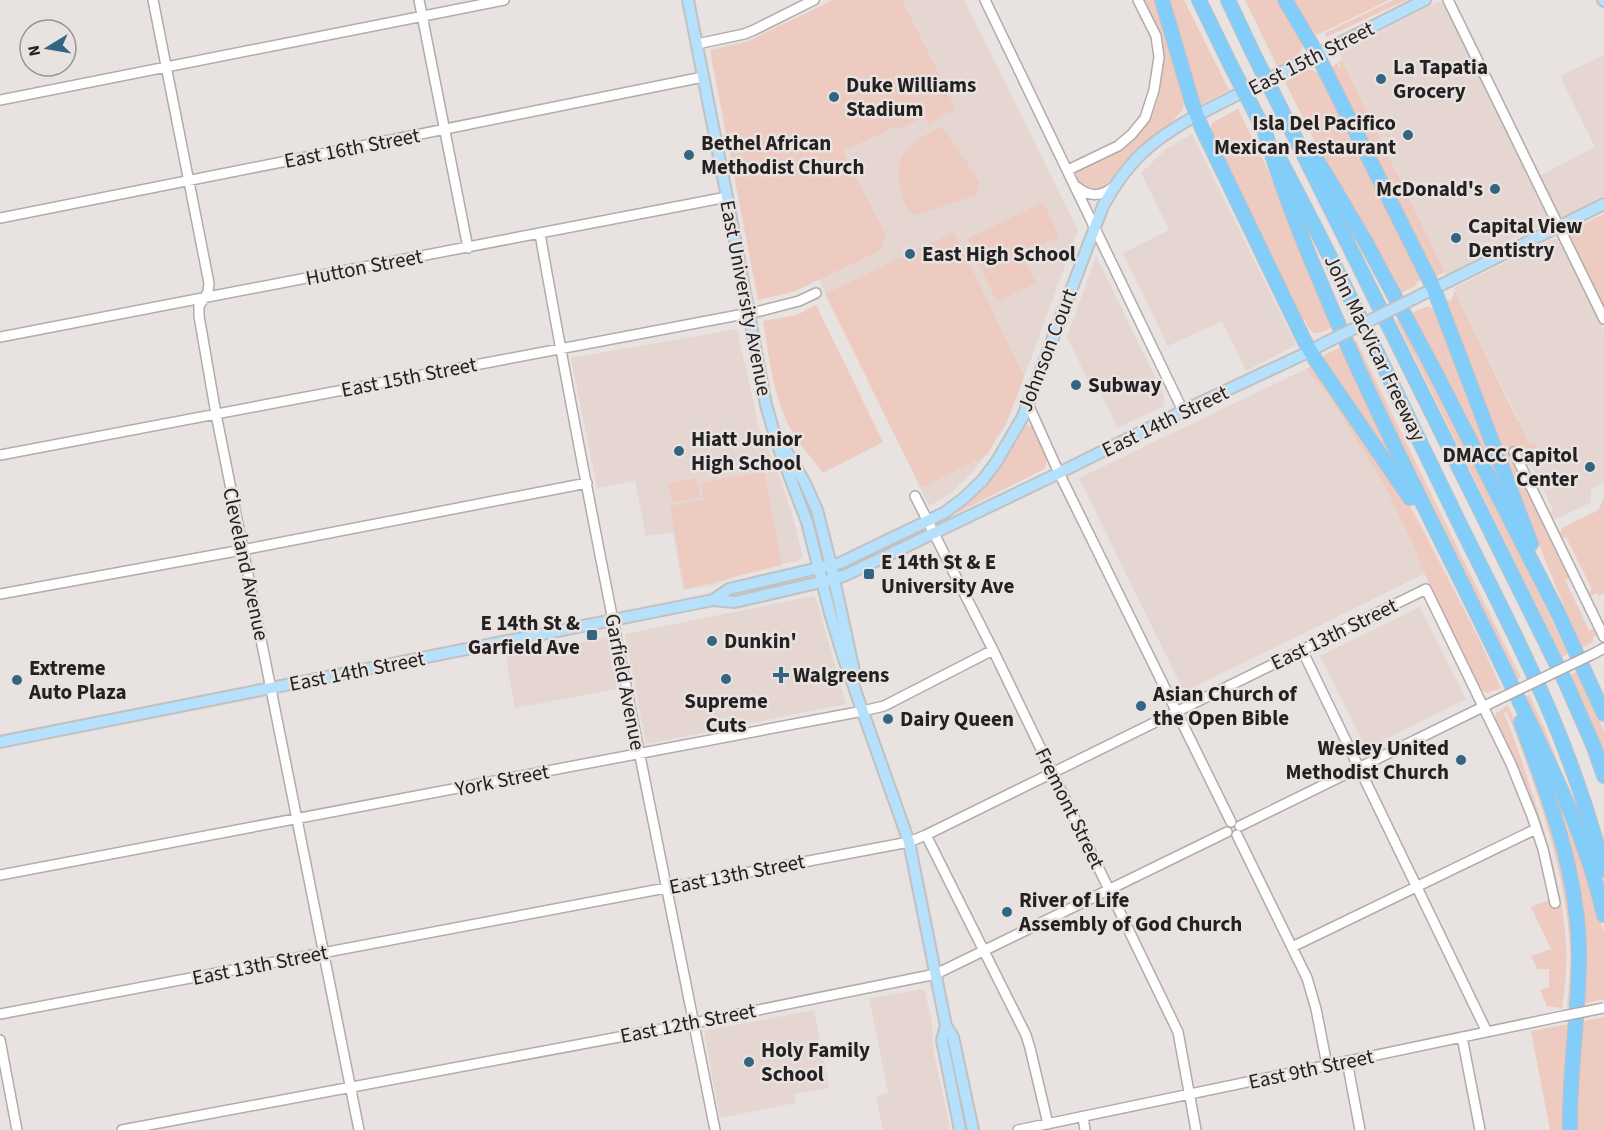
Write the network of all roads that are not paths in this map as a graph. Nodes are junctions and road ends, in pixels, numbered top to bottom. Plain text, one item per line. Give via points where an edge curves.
1 (153, 0) edge
2 (419, 0) edge
3 (504, 0) edge
4 (688, 0) edge
5 (814, 0) edge
6 (985, 0) edge
7 (1138, 0) edge
8 (1162, 0) edge
9 (1199, 0) edge
10 (1228, 0) edge
11 (1285, 0) edge
12 (1425, 0) edge
13 (1448, 0) edge
14 (422, 16) junction
15 (697, 44) junction
16 (1317, 54) junction
17 (166, 67) junction
18 (703, 77) junction
19 (0, 100) edge
20 (1282, 111) junction
21 (1197, 115) junction
22 (1263, 127) junction
23 (444, 129) junction
24 (1068, 170) junction
25 (189, 180) junction
26 (1076, 187) junction
27 (1112, 188) junction
28 (727, 197) junction
29 (1604, 204) edge
30 (0, 218) edge
31 (1095, 225) junction
32 (1559, 226) junction
33 (540, 234) junction
34 (468, 248) junction
35 (1434, 289) junction
36 (816, 293) dead end
37 (204, 298) junction
38 (748, 313) junction
39 (1604, 319) edge
40 (0, 337) edge
41 (560, 348) junction
42 (1310, 350) junction
43 (1028, 404) junction
44 (1184, 411) junction
45 (216, 414) junction
46 (771, 419) junction
47 (1514, 453) dead end
48 (0, 455) edge
49 (1059, 473) junction
50 (586, 483) junction
51 (915, 496) dead end
52 (928, 522) junction
53 (933, 533) junction
54 (242, 550) junction
55 (831, 565) junction
56 (819, 568) junction
57 (1455, 571) junction
58 (834, 579) junction
59 (822, 582) junction
60 (0, 594) edge
61 (713, 600) junction
62 (1558, 614) junction
63 (613, 620) junction
64 (1488, 636) junction
65 (1604, 637) edge
66 (1604, 648) edge
67 (993, 650) junction
68 (1302, 650) junction
69 (272, 688) junction
70 (1483, 707) junction
71 (863, 711) junction
72 (1176, 711) junction
73 (1604, 714) edge
74 (0, 742) edge
75 (639, 754) junction
76 (1359, 768) junction
77 (1053, 773) junction
78 (1604, 776) edge
79 (297, 818) junction
80 (1234, 829) junction
81 (1536, 830) junction
82 (926, 835) junction
83 (909, 842) junction
84 (1604, 870) edge
85 (0, 875) edge
86 (1417, 887) junction
87 (666, 888) junction
88 (1110, 890) junction
89 (1555, 903) dead end
90 (1604, 915) edge
91 (1292, 947) junction
92 (985, 951) junction
93 (322, 953) junction
94 (936, 974) junction
95 (1604, 1008) edge
96 (0, 1014) edge
97 (694, 1023) junction
98 (946, 1026) junction
99 (1487, 1032) junction
100 (1462, 1037) junction
101 (0, 1040) edge
102 (1347, 1061) junction
103 (1327, 1065) junction
104 (350, 1087) junction
105 (1190, 1094) junction
106 (1083, 1117) junction
107 (1048, 1124) junction
108 (17, 1130) edge
109 (122, 1130) edge
110 (359, 1130) edge
111 (715, 1130) edge
112 (960, 1130) edge
113 (973, 1130) edge
114 (1018, 1130) edge
115 (1085, 1130) edge
116 (1197, 1130) edge
117 (1360, 1130) edge
118 (1480, 1130) edge
119 (1570, 1130) edge

1 - 17 street, Cleveland Avenue
2 - 14 street
3 - 14 street
4 - 15 main road, East University Avenue
5 - 15 street via 744,34
6 - 24 street
7 - 24 street via 1156,36 1159,57 1145,118 1118,146
8 - 21 highway
9 - 22 highway, John MacVicar Freeway, bridge
10 - 20 highway, John MacVicar Freeway, bridge
11 - 16 highway
12 - 16 main road, East 15th Street
13 - 32 street
14 - 17 street
14 - 23 street
15 - 18 main road, East University Avenue
16 - 21 main road, East 15th Street
16 - 35 highway
17 - 19 street
17 - 25 street, Cleveland Avenue
18 - 23 street, East 16th Street
18 - 28 main road, East University Avenue
20 - 62 highway via 1365,241
20 - 78 highway, John MacVicar Freeway via 1565,681
21 - 27 main road, Johnson Court via 1137,156
21 - 42 highway
22 - 57 highway via 1287,201 1340,330
22 - 84 highway, John MacVicar Freeway via 1527,660 1574,773
23 - 25 street, East 16th Street
23 - 34 street
24 - 26 street
25 - 30 street, East 16th Street
25 - 37 street, Cleveland Avenue via 209,283
26 - 27 street via 1099,195
26 - 31 street
27 - 31 main road, Johnson Court
28 - 33 street, Hutton Street
28 - 38 main road, East University Avenue
29 - 32 main road, East 14th Street
31 - 43 main road, Johnson Court
31 - 44 street
32 - 35 main road, East 14th Street
32 - 39 street
33 - 34 street, Hutton Street
33 - 41 street, Garfield Avenue
34 - 37 street, Hutton Street
35 - 42 main road, East 14th Street, bridge
35 - 62 highway
36 - 38 street, East 15th Street
37 - 40 street, Hutton Street
37 - 45 street, Cleveland Avenue via 199,316
38 - 41 street, East 15th Street
38 - 46 main road, East University Avenue
41 - 45 street, East 15th Street
41 - 50 street, Garfield Avenue
42 - 44 main road, East 14th Street
42 - 57 highway via 1399,479
43 - 49 street
43 - 52 main road, Johnson Court via 982,482
44 - 49 main road, East 14th Street
45 - 48 street, East 15th Street
45 - 54 street, Cleveland Avenue
46 - 55 main road, East University Avenue via 817,510
46 - 56 main road, East University Avenue
47 - 65 street
49 - 53 main road, East 14th Street
49 - 72 street
50 - 54 street
50 - 63 street, Garfield Avenue
51 - 52 street, Fremont Street
52 - 53 street, Fremont Street
52 - 55 main road, East 14th Street
53 - 58 main road, East 14th Street
53 - 67 street, Fremont Street
54 - 60 street
54 - 69 street, Cleveland Avenue
55 - 56 main road, East 14th Street
55 - 58 main road, East University Avenue
56 - 59 main road, East University Avenue
56 - 61 main road, East 14th Street via 729,589
57 - 64 highway
58 - 59 main road, East 14th Street
58 - 71 main road, East University Avenue
59 - 61 main road, East 14th Street via 735,602
59 - 71 main road, East University Avenue
61 - 63 main road, East 14th Street
62 - 73 highway
63 - 69 main road, East 14th Street
63 - 75 street, Garfield Avenue
64 - 90 highway via 1570,810
64 - 119 highway via 1542,782 1573,892 1579,955
66 - 70 street, East 12th Street, bridge
67 - 71 street, York Street via 884,706
67 - 77 street, Fremont Street
68 - 70 street, East 13th Street via 1426,589
68 - 72 street, East 13th Street
68 - 76 street
69 - 74 main road, East 14th Street
69 - 79 street, Cleveland Avenue
70 - 76 street, East 12th Street
70 - 81 street
71 - 75 street, York Street
71 - 83 main road, East University Avenue
72 - 77 street, East 13th Street
72 - 80 street
75 - 79 street, York Street
75 - 87 street, Garfield Avenue
76 - 80 street, East 12th Street
76 - 86 street
77 - 82 street, East 13th Street
77 - 88 street, Fremont Street
79 - 85 street, York Street
79 - 93 street, Cleveland Avenue
80 - 88 street, East 12th Street
80 - 91 street
81 - 86 street
81 - 89 street
82 - 83 street, East 13th Street
82 - 92 street
83 - 87 street, East 13th Street
83 - 94 main road, East University Avenue
86 - 91 street
86 - 99 street
87 - 93 street, East 13th Street
87 - 97 street, Garfield Avenue
88 - 92 street, East 12th Street
88 - 105 street, Fremont Street via 1178,1032
91 - 103 street via 1311,989
92 - 94 street, East 12th Street
92 - 107 street via 1026,1035
93 - 96 street, East 13th Street
93 - 104 street, Cleveland Avenue
94 - 97 street, East 12th Street
94 - 98 main road, East University Avenue
95 - 99 street, East 9th Street, bridge
97 - 104 street, East 12th Street
97 - 111 street, Garfield Avenue
98 - 112 main road, East University Avenue via 942,1040
98 - 113 main road, East University Avenue via 954,1037
99 - 100 street, East 9th Street
100 - 102 street, East 9th Street
100 - 118 street
101 - 108 street
102 - 103 street, East 9th Street
102 - 117 street
103 - 105 street, East 9th Street
104 - 109 street, East 12th Street
104 - 110 street, Cleveland Avenue
105 - 106 street, East 9th Street
105 - 116 street, Fremont Street
106 - 107 street, East 9th Street
106 - 115 street
107 - 114 street, East 9th Street

